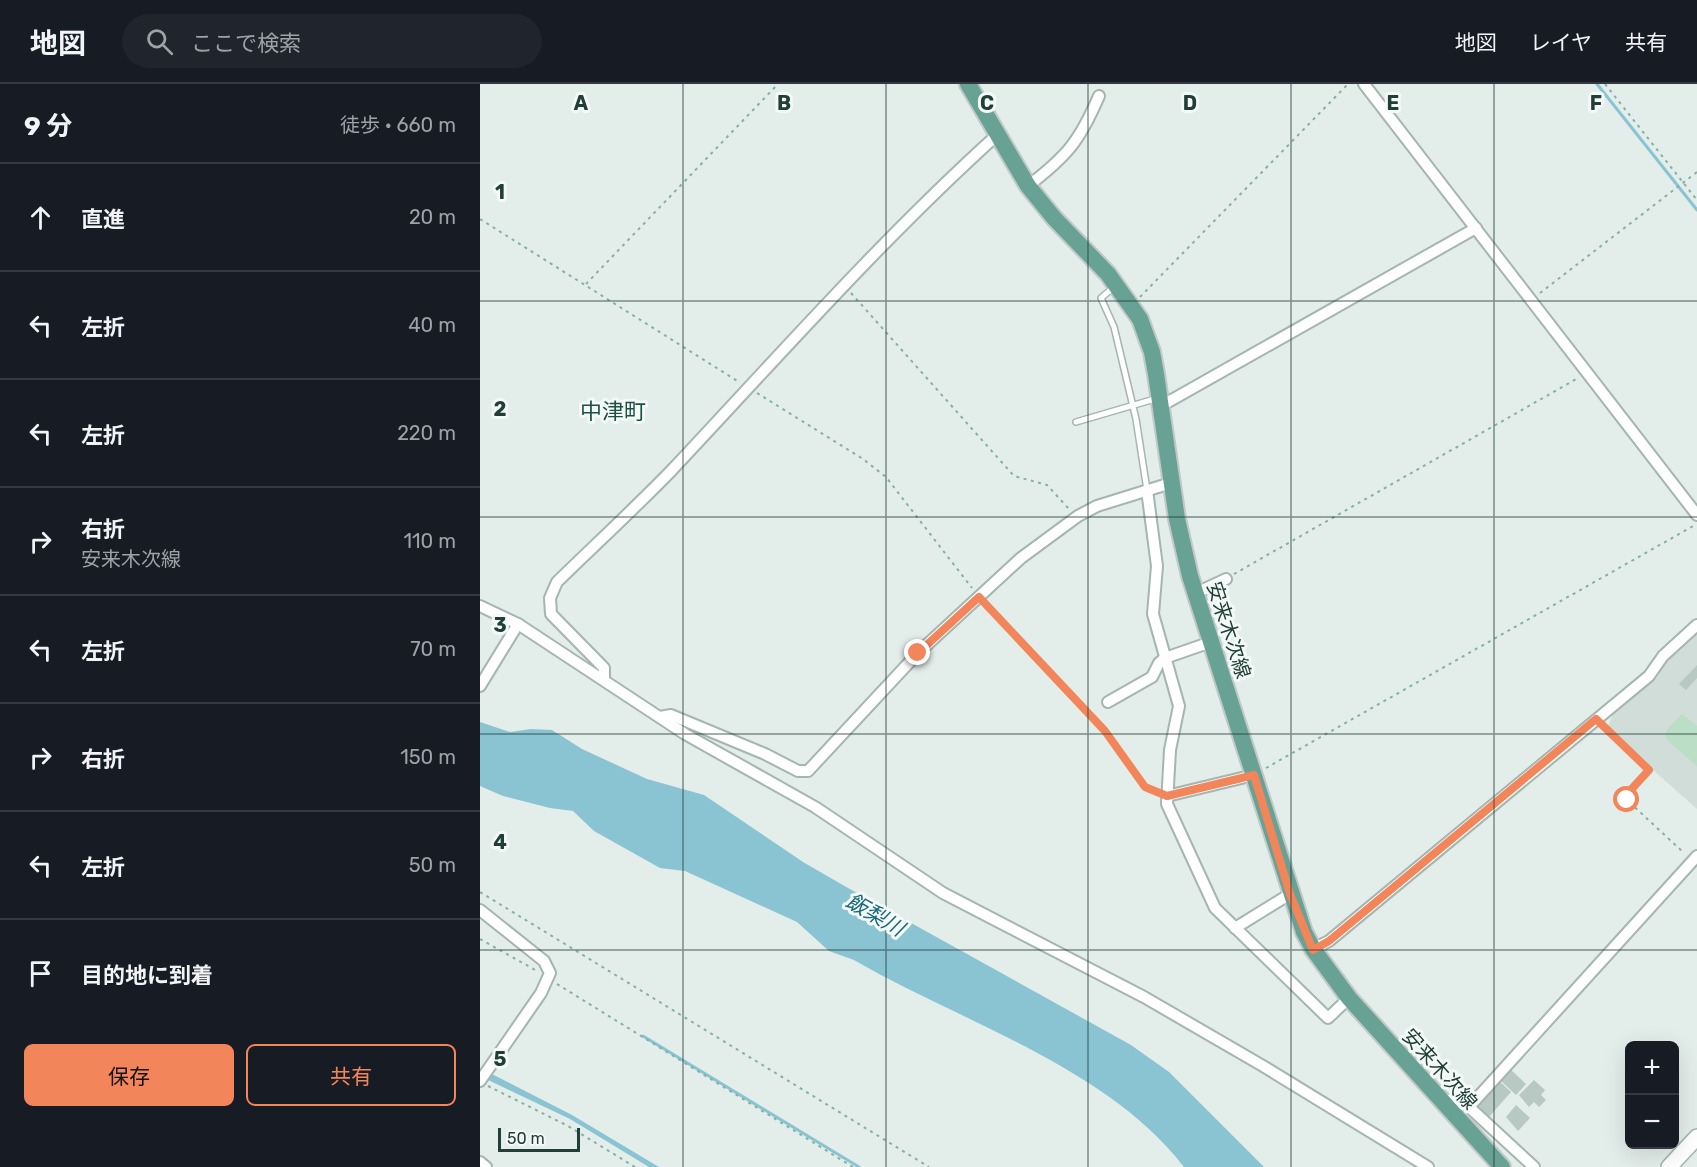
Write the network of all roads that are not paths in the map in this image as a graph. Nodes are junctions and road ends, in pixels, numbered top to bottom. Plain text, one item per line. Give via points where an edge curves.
1 (968, 84) edge
2 (1364, 84) edge
3 (1099, 96) dead end
4 (997, 135) junction
5 (1028, 186) junction
6 (1476, 228) junction
7 (1117, 285) junction
8 (1160, 402) junction
9 (1133, 406) junction
10 (1076, 422) dead end
11 (1172, 483) junction
12 (1147, 490) junction
13 (1693, 503) edge
14 (1697, 516) edge
15 (1226, 579) road end
16 (1196, 593) junction
17 (480, 606) edge
18 (1697, 625) edge
19 (516, 628) junction
20 (1211, 642) junction
21 (1165, 658) junction
22 (604, 680) junction
23 (480, 686) edge
24 (1108, 702) dead end
25 (660, 717) junction
26 (1254, 775) junction
27 (1167, 796) junction
28 (1695, 859) edge
29 (1290, 894) junction
30 (480, 910) edge
31 (1235, 928) junction
32 (1313, 950) junction
33 (1349, 998) junction
34 (484, 1079) edge
35 (1440, 1099) junction
36 (1469, 1107) junction
37 (1697, 1137) edge
38 (480, 1162) edge
39 (486, 1167) edge
40 (1428, 1167) edge
41 (1502, 1167) edge
42 (1534, 1167) edge
43 (1669, 1167) edge

1 - 4 main road, 安来木次線
2 - 6 street
3 - 5 street via 1083,132 1068,153
4 - 5 main road, 安来木次線
4 - 22 street via 844,285 669,472 553,588 551,614 604,668
5 - 7 main road, 安来木次線
6 - 8 street
6 - 13 street
7 - 8 main road, 安来木次線 via 1132,306 1152,352
7 - 9 lane via 1101,298 1114,327
8 - 9 lane
8 - 11 main road, 安来木次線
9 - 10 lane
9 - 12 lane
11 - 12 street
11 - 16 main road, 安来木次線
12 - 21 street via 1157,566 1153,614
12 - 25 street via 1078,516 1021,558 918,653 808,771 798,771 671,715
13 - 14 street
15 - 16 street
16 - 20 main road, 安来木次線
17 - 19 street
18 - 32 street via 1663,656 1649,676 1329,941
19 - 22 street
19 - 23 street
20 - 21 street
20 - 26 main road, 安来木次線
21 - 24 street via 1152,677
21 - 27 street via 1179,706 1170,750
22 - 25 street
25 - 40 street via 815,807 943,893 1144,997
26 - 27 street
26 - 29 main road, 安来木次線
27 - 31 street via 1167,804 1212,904
28 - 36 street
29 - 31 street
29 - 32 main road, 安来木次線
30 - 34 street via 544,961 550,973
31 - 33 street via 1328,1018
32 - 33 main road, 安来木次線
33 - 35 main road, 安来木次線
35 - 36 street
35 - 41 main road, 安来木次線
36 - 42 street
37 - 43 street
38 - 39 street

